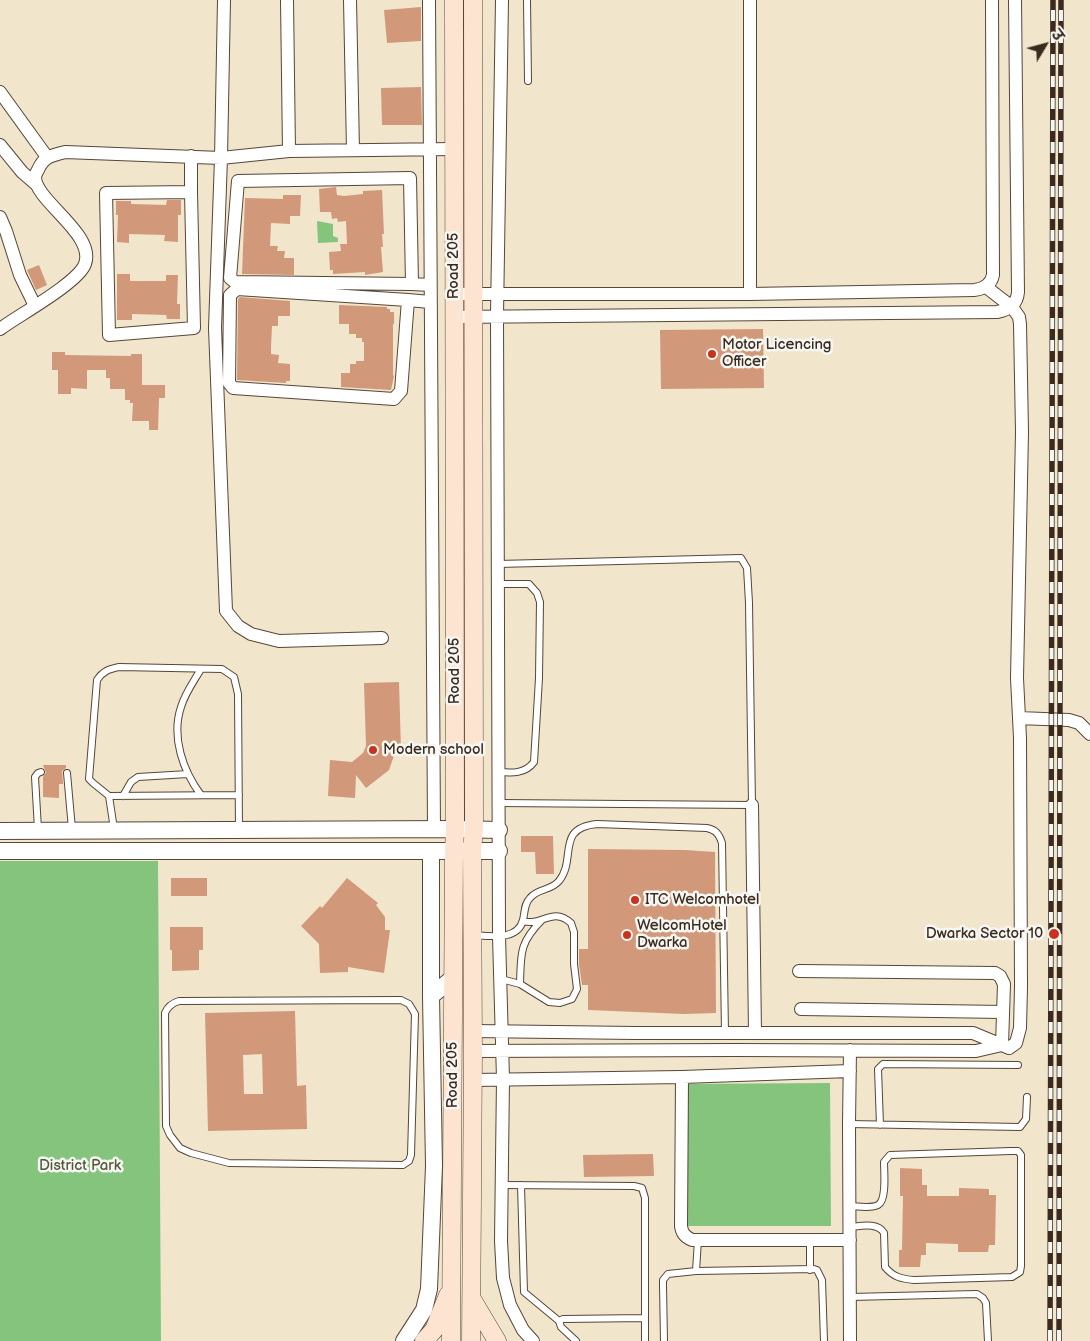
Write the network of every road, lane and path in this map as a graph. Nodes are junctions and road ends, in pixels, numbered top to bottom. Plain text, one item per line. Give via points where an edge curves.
1 (224, 0) edge
2 (287, 0) edge
3 (350, 0) edge
4 (429, 0) edge
5 (454, 0) edge
6 (473, 0) edge
7 (502, 0) edge
8 (527, 0) edge
9 (750, 0) edge
10 (992, 0) edge
11 (1015, 0) edge
12 (528, 81) dead end
13 (0, 92) edge
14 (0, 146) edge
15 (429, 149) junction
16 (454, 149) junction
17 (353, 150) junction
18 (289, 151) junction
19 (191, 156) junction
20 (47, 157) junction
21 (221, 158) junction
22 (37, 185) junction
23 (191, 192) junction
24 (0, 217) edge
25 (412, 284) junction
26 (430, 284) junction
27 (986, 287) junction
28 (454, 294) junction
29 (473, 294) junction
30 (498, 294) junction
31 (750, 294) junction
32 (408, 300) junction
33 (430, 302) junction
34 (35, 306) junction
35 (1012, 307) junction
36 (497, 315) junction
37 (473, 316) junction
38 (454, 317) junction
39 (0, 329) edge
40 (498, 564) junction
41 (498, 584) junction
42 (382, 638) dead end
43 (201, 669) junction
44 (1019, 718) junction
45 (1090, 734) edge
46 (41, 772) dead end
47 (499, 772) junction
48 (68, 773) dead end
49 (188, 774) junction
50 (239, 795) junction
51 (109, 796) junction
52 (123, 796) junction
53 (201, 796) junction
54 (498, 803) junction
55 (752, 805) junction
56 (434, 829) junction
57 (455, 829) junction
58 (474, 829) junction
59 (38, 830) junction
60 (72, 830) junction
61 (114, 830) junction
62 (239, 830) junction
63 (499, 830) junction
64 (0, 831) edge
65 (0, 851) edge
66 (431, 851) junction
67 (454, 851) junction
68 (472, 851) junction
69 (499, 851) junction
70 (544, 919) junction
71 (523, 921) junction
72 (473, 935) junction
73 (499, 936) junction
74 (799, 971) dead end
75 (453, 978) junction
76 (501, 980) junction
77 (520, 984) junction
78 (431, 996) junction
79 (401, 1000) joint
80 (801, 1009) dead end
81 (1004, 1012) junction
82 (473, 1030) junction
83 (501, 1031) junction
84 (725, 1033) junction
85 (755, 1033) junction
86 (1002, 1045) junction
87 (850, 1050) junction
88 (473, 1051) junction
89 (503, 1051) junction
90 (1018, 1065) dead end
91 (850, 1071) junction
92 (682, 1077) junction
93 (503, 1079) junction
94 (473, 1080) junction
95 (1027, 1097) dead end
96 (849, 1124) junction
97 (880, 1125) junction
98 (502, 1185) junction
99 (522, 1185) junction
100 (850, 1206) junction
101 (850, 1226) junction
102 (698, 1240) junction
103 (810, 1240) junction
104 (850, 1240) junction
105 (810, 1270) junction
106 (696, 1271) junction
107 (452, 1286) junction
108 (849, 1297) junction
109 (472, 1299) junction
110 (645, 1318) junction
111 (559, 1321) junction
112 (404, 1341) edge
113 (424, 1341) edge
114 (451, 1341) edge
115 (471, 1341) edge
116 (497, 1341) edge
117 (533, 1341) edge
118 (576, 1341) edge
119 (645, 1341) edge
120 (664, 1341) edge
121 (824, 1341) edge
122 (850, 1341) edge
123 (988, 1341) edge

1 - 21 street
2 - 18 street
3 - 17 street
4 - 15 street
5 - 16 main road, Road 205
6 - 29 main road, Road 205
7 - 30 street
8 - 12 lane
9 - 31 street
10 - 27 street via 993,275
11 - 35 street via 1018,299
13 - 20 street
14 - 22 street
15 - 16 street
15 - 17 street
15 - 26 street
16 - 28 main road, Road 205
17 - 18 street
18 - 21 street
19 - 20 street via 65,152
19 - 21 street
19 - 23 street
20 - 22 street via 35,176
21 - 42 street via 215,328 226,612 238,626 251,634 279,641
22 - 34 street via 76,232 84,244 86,258 80,272
23 - 23 street via 194,328 109,335 106,193
24 - 34 street via 20,275
25 - 25 street via 410,178 238,181 232,281
25 - 26 street
26 - 33 street
27 - 31 street via 974,290
27 - 35 street
28 - 29 street
28 - 38 main road, Road 205
29 - 30 street
29 - 37 main road, Road 205
30 - 31 street
30 - 36 street
32 - 32 street via 236,289 230,295 230,386 394,399 401,392
32 - 33 street
33 - 56 street
34 - 39 street
35 - 36 street via 997,312
35 - 44 street via 1019,317 1021,347
36 - 37 street
36 - 40 street
37 - 38 street
37 - 58 main road, Road 205
38 - 57 main road, Road 205
40 - 41 street
40 - 55 lane via 741,558 747,568 749,603
41 - 47 street
41 - 47 lane via 529,584 540,602 534,762 524,772
43 - 49 lane via 187,692 178,717 178,743
43 - 50 lane via 222,669 236,682
43 - 51 lane via 119,667 102,673 97,680 90,779
44 - 45 street via 1069,720 1079,723
44 - 86 street via 1020,1028 1013,1046
46 - 59 lane via 35,777
47 - 54 street
48 - 60 lane
49 - 52 lane via 138,777
49 - 53 lane
50 - 53 lane
50 - 62 lane
51 - 52 lane
51 - 61 lane
52 - 53 lane
54 - 55 lane
54 - 63 street
55 - 85 street
56 - 57 street
56 - 62 street
57 - 58 street
57 - 67 main road, Road 205
58 - 63 street
58 - 68 main road, Road 205
59 - 60 street
59 - 64 street
60 - 61 street
61 - 62 street
63 - 69 street
65 - 66 street
66 - 67 street
66 - 78 street
67 - 68 street
67 - 75 main road, Road 205
68 - 69 street
68 - 72 main road, Road 205
69 - 73 street
70 - 71 lane
70 - 77 lane via 526,939 522,950
70 - 77 lane via 558,916 567,919 573,928 575,995 567,1002 549,1002
71 - 73 lane via 513,933
71 - 84 lane via 530,897 555,886 561,879 570,838 584,825 714,830 722,843
72 - 73 lane
72 - 82 main road, Road 205
73 - 76 street
74 - 81 street via 995,972 1004,984
75 - 78 street
75 - 107 main road, Road 205
76 - 77 lane
76 - 83 street
78 - 112 street via 434,1166 429,1289 424,1310
79 - 79 lane via 409,1004 415,1014 411,1155 407,1163 229,1163 180,1148 170,1135 166,1126 165,1013 174,1002
80 - 81 street
81 - 86 street
82 - 83 street
82 - 88 main road, Road 205
83 - 84 street
83 - 89 street
84 - 85 street
85 - 86 street via 973,1033
86 - 87 street via 976,1051
87 - 89 street
87 - 91 street
88 - 89 street
88 - 94 main road, Road 205
89 - 93 street
90 - 97 lane via 883,1064 878,1069
91 - 92 street
91 - 96 street
92 - 93 street
92 - 102 street via 681,1226 685,1237
93 - 94 street
93 - 98 street
94 - 109 main road, Road 205
95 - 97 lane via 1026,1119 1020,1127
96 - 97 lane
96 - 100 street
98 - 99 lane
98 - 117 street via 503,1278 510,1305 523,1330
99 - 110 lane via 642,1188 645,1198
99 - 111 lane via 524,1292
100 - 101 street
100 - 101 lane via 880,1204 884,1195 884,1162 890,1155 1011,1151 1021,1155 1021,1266 1020,1272 1012,1277 899,1278 885,1267 883,1230 876,1226
101 - 104 street
102 - 103 street
102 - 106 lane
103 - 104 street
103 - 105 lane
104 - 108 street
105 - 106 lane
105 - 121 lane via 817,1270 822,1280
106 - 120 lane via 675,1272 663,1280
107 - 113 main road via 434,1330
107 - 114 main road, Road 205
108 - 122 street
108 - 123 lane via 977,1294 986,1303
109 - 115 main road, Road 205
109 - 116 main road
110 - 111 lane
110 - 119 lane
111 - 118 lane via 560,1327

